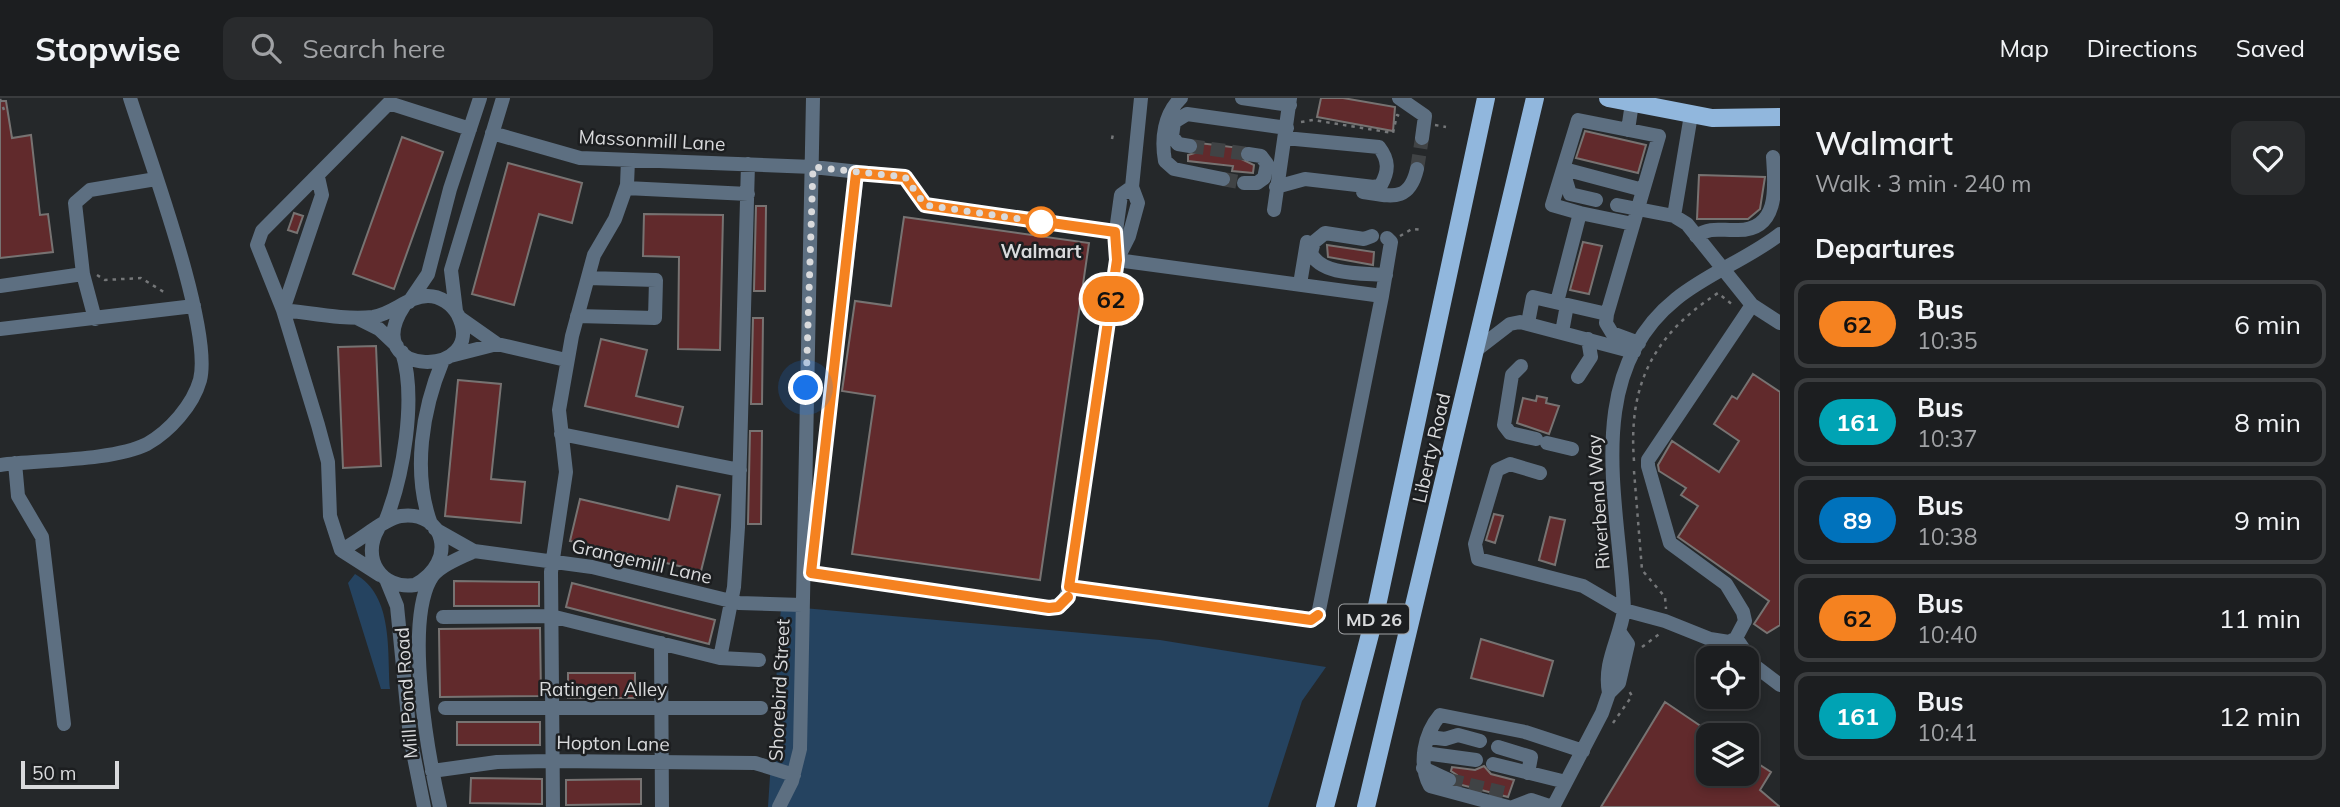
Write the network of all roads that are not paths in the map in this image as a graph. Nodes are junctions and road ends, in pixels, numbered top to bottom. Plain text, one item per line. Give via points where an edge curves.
1 (130, 98) edge
2 (480, 98) edge
3 (503, 98) edge
4 (813, 98) edge
5 (1141, 98) edge
6 (1181, 98) edge
7 (1242, 98) edge
8 (1399, 98) edge
9 (1486, 98) edge
10 (1535, 98) edge
11 (1608, 98) edge
12 (1632, 103) junction
13 (1691, 115) junction
14 (1780, 117) edge
15 (1288, 118) edge
16 (470, 129) junction
17 (1628, 130) junction
18 (492, 133) junction
19 (1422, 138) tunnel mouth
20 (1190, 146) dead end
21 (1248, 154) tunnel mouth
22 (1773, 157) dead end
23 (628, 160) junction
24 (748, 164) junction
25 (813, 167) junction
26 (1417, 169) tunnel mouth
27 (1564, 169) junction
28 (856, 173) junction
29 (318, 177) junction
30 (156, 179) junction
31 (1223, 179) tunnel mouth
32 (1305, 179) junction
33 (1244, 183) dead end
34 (1132, 187) junction
35 (1276, 187) junction
36 (626, 188) junction
37 (1643, 190) junction
38 (748, 194) junction
39 (1778, 196) edge
40 (1595, 200) dead end
41 (1617, 205) dead end
42 (1637, 209) junction
43 (1274, 210) dead end
44 (1580, 213) junction
45 (1674, 216) junction
46 (1633, 224) junction
47 (1342, 229) dead end
48 (1115, 232) junction
49 (1780, 234) edge
50 (1696, 236) junction
51 (1117, 260) junction
52 (1723, 269) junction
53 (83, 274) junction
54 (1386, 275) junction
55 (588, 278) junction
56 (1300, 285) junction
57 (0, 286) edge
58 (1382, 296) junction
59 (1562, 303) junction
60 (406, 304) junction
61 (194, 306) junction
62 (283, 310) junction
63 (1749, 310) junction
64 (1607, 314) junction
65 (458, 315) junction
66 (577, 316) junction
67 (356, 317) junction
68 (95, 319) junction
69 (1528, 323) junction
70 (1780, 323) edge
71 (0, 330) edge
72 (1562, 332) junction
73 (1588, 339) junction
74 (497, 344) junction
75 (1637, 347) junction
76 (400, 350) junction
77 (1475, 351) junction
78 (446, 358) junction
79 (566, 360) junction
80 (1521, 366) dead end
81 (1578, 377) dead end
82 (561, 434) junction
83 (1572, 449) dead end
84 (15, 463) junction
85 (0, 465) edge
86 (740, 470) junction
87 (1540, 472) dead end
88 (382, 526) junction
89 (433, 527) junction
90 (341, 550) junction
91 (474, 551) junction
92 (552, 560) junction
93 (807, 572) junction
94 (383, 577) junction
95 (431, 577) junction
96 (1069, 587) junction
97 (731, 601) junction
98 (802, 606) junction
99 (1624, 610) junction
100 (551, 616) junction
101 (443, 617) dead end
102 (1736, 638) junction
103 (661, 643) junction
104 (720, 657) junction
105 (759, 660) dead end
106 (1780, 685) edge
107 (445, 708) dead end
108 (662, 708) junction
109 (761, 708) dead end
110 (552, 709) junction
111 (64, 724) dead end
112 (1429, 737) junction
113 (1480, 741) dead end
114 (1498, 747) dead end
115 (1583, 751) junction
116 (1424, 753) junction
117 (1476, 760) dead end
118 (552, 761) junction
119 (662, 763) junction
120 (1493, 764) dead end
121 (1423, 768) junction
122 (432, 771) junction
123 (1528, 773) junction
124 (794, 775) junction
125 (1449, 780) tunnel mouth
126 (1566, 782) junction
127 (1373, 787) junction
128 (1510, 803) edge
129 (424, 807) edge
130 (440, 807) edge
131 (553, 807) edge
132 (662, 807) edge
133 (779, 807) edge
134 (1325, 807) edge
135 (1366, 807) edge
136 (1378, 807) edge
137 (1553, 807) edge

1 - 30 street
2 - 16 street, Mill Pond Road
3 - 18 street, Mill Pond Road
4 - 25 street
5 - 34 street
6 - 31 street via 1166,123 1165,161 1174,169
7 - 15 street
8 - 19 street via 1422,112 1426,122
9 - 134 main road, Liberty Road / MD 26 via 1376,615
10 - 77 main road, Liberty Road / MD 26
11 - 12 main road
12 - 13 main road
12 - 17 street
13 - 14 main road
13 - 45 street
15 - 20 street via 1186,114 1174,122 1172,136 1178,144
15 - 32 street via 1379,147 1387,158 1386,176 1374,187
15 - 35 street
16 - 29 street via 388,103
16 - 60 street, Mill Pond Road via 428,274
17 - 27 street via 1578,120
17 - 37 street via 1659,136
18 - 23 street, Massonmill Lane via 580,158
18 - 65 street, Mill Pond Road via 451,270
21 - 33 street via 1261,156 1267,164 1264,178
22 - 39 street
23 - 24 street, Massonmill Lane
23 - 36 street
24 - 25 street, Massonmill Lane
24 - 38 street
25 - 28 street, Massonmill Lane
25 - 93 street
26 - 32 street via 1414,184 1395,196 1313,186
27 - 37 street
27 - 40 street via 1570,194
27 - 44 street via 1552,205
28 - 48 street, Massonmill Lane via 905,177 925,205
28 - 93 street
29 - 62 street via 322,195
29 - 62 street via 262,231 257,245
30 - 53 street via 90,190 75,203
30 - 61 street
32 - 35 street
34 - 48 street via 1121,195
34 - 51 street via 1138,202
35 - 43 street
36 - 38 street
36 - 55 street
37 - 42 street
38 - 86 street
39 - 50 street via 1766,217 1748,229 1712,228
41 - 42 street
42 - 45 street
42 - 46 street
44 - 46 street
44 - 59 street
45 - 50 street
46 - 64 street
47 - 56 street via 1320,226 1312,233
48 - 51 street
49 - 52 street, Riverbend Way
50 - 52 street
51 - 56 street
51 - 96 street
52 - 63 street
52 - 75 street, Riverbend Way via 1675,300 1646,330
53 - 57 street
53 - 68 street
54 - 54 street via 1391,242 1387,237 1325,233 1314,242 1311,253 1322,265
54 - 58 street
55 - 66 street
55 - 66 street via 656,280 655,318
56 - 58 street
58 - 96 street via 1318,615 1311,620
59 - 64 street
59 - 69 street via 1533,297
59 - 72 street
60 - 65 street via 429,296 440,298
60 - 67 street via 374,317
60 - 76 street, Mill Pond Road via 394,327
61 - 68 street
61 - 84 street via 203,351 200,380 186,409 167,428 147,444 123,452
62 - 67 street
62 - 90 street via 328,462 330,516
63 - 70 street
63 - 102 street via 1648,460 1670,543 1726,584 1744,611 1745,621
64 - 75 street via 1612,333
65 - 74 street
65 - 78 street, Mill Pond Road via 460,341
66 - 79 street
67 - 76 street via 379,329
68 - 71 street
69 - 72 street
69 - 77 street via 1510,324
72 - 73 street
73 - 75 street
73 - 81 street via 1591,357
74 - 78 street
74 - 79 street
75 - 99 street, Riverbend Way via 1613,413 1611,448
76 - 78 street via 419,363
76 - 88 street, Mill Pond Road via 407,369 405,422 397,486
77 - 127 main road, Liberty Road / MD 26
78 - 89 street, Mill Pond Road via 427,408 421,471 422,500
79 - 82 street via 559,410
80 - 83 street via 1511,375 1503,425 1510,432
82 - 86 street
82 - 92 street via 566,472
84 - 85 street
84 - 111 street via 18,496 42,537
86 - 97 street
87 - 99 street via 1506,464 1493,477 1475,554 1484,562 1583,586
88 - 89 street via 403,515
88 - 90 street
88 - 94 street, Mill Pond Road via 371,547 374,567
89 - 91 street
89 - 95 street, Mill Pond Road via 442,551
90 - 94 street
91 - 92 street, Grangemill Lane
91 - 95 street
92 - 97 street, Grangemill Lane
92 - 100 street
93 - 96 street via 1049,608 1063,603
93 - 98 street, Shorebird Street
94 - 95 street via 408,586
94 - 129 street, Mill Pond Road via 397,606 410,737
95 - 122 street, Mill Pond Road via 421,603 419,630
97 - 98 street, Grangemill Lane
97 - 104 street
98 - 124 street, Shorebird Street via 800,749
99 - 102 street via 1721,642
99 - 115 street, Riverbend Way via 1606,678 1609,693
100 - 101 street
100 - 103 street
100 - 110 street
102 - 106 street via 1755,666
103 - 104 street
103 - 108 street
104 - 105 street
107 - 110 street, Ratingen Alley
108 - 109 street, Ratingen Alley
108 - 110 street, Ratingen Alley
108 - 119 street
110 - 118 street
112 - 113 street via 1458,735
112 - 115 street via 1435,721 1447,713
112 - 116 street
114 - 123 street via 1531,757
115 - 126 street, Riverbend Way
116 - 117 street
116 - 121 street
118 - 119 street, Hopton Lane
118 - 122 street, Hopton Lane via 497,762
118 - 131 street
119 - 124 street, Hopton Lane via 755,763
119 - 132 street
120 - 123 street
121 - 125 street
121 - 128 street via 1430,786
122 - 130 street, Mill Pond Road
123 - 126 street
124 - 133 street, Shorebird Street
126 - 137 street, Riverbend Way
127 - 135 main road, Liberty Road / MD 26
127 - 136 main road
128 - 137 street via 1531,800

